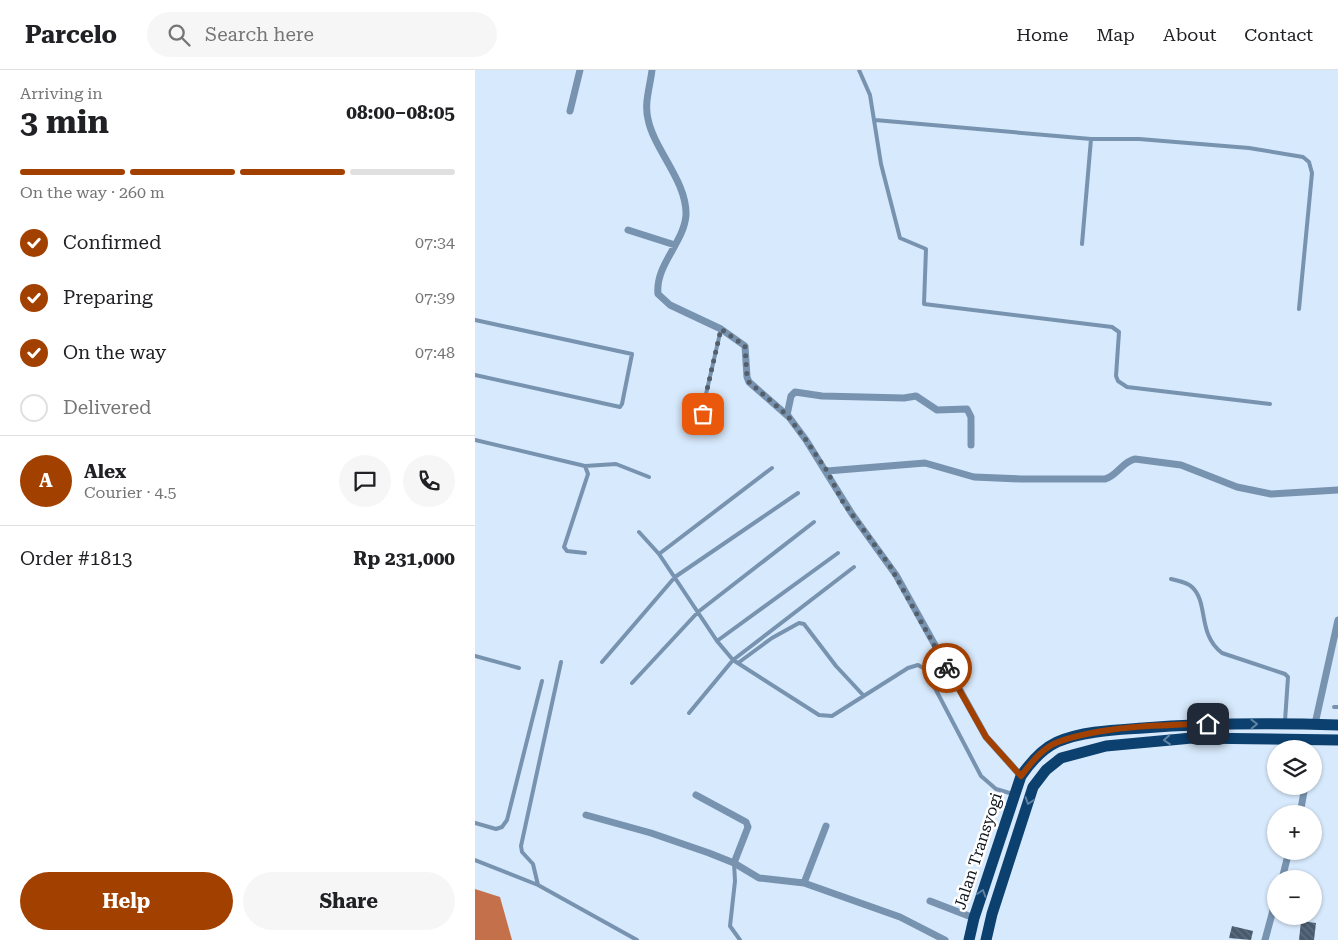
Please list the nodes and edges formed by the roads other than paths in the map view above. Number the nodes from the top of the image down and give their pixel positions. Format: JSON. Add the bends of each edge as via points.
{"nodes":[{"id":1,"x":580,"y":70,"type":"edge"},
{"id":2,"x":652,"y":70,"type":"edge"},
{"id":3,"x":859,"y":70,"type":"edge"},
{"id":4,"x":570,"y":111,"type":"dead end"},
{"id":5,"x":875,"y":120,"type":"junction"},
{"id":6,"x":1091,"y":139,"type":"junction"},
{"id":7,"x":628,"y":230,"type":"dead end"},
{"id":8,"x":1082,"y":244,"type":"dead end"},
{"id":9,"x":675,"y":245,"type":"junction"},
{"id":10,"x":1299,"y":309,"type":"dead end"},
{"id":11,"x":475,"y":320,"type":"edge"},
{"id":12,"x":721,"y":329,"type":"junction"},
{"id":13,"x":475,"y":375,"type":"edge"},
{"id":14,"x":1270,"y":404,"type":"dead end"},
{"id":15,"x":703,"y":414,"type":"dead end"},
{"id":16,"x":787,"y":415,"type":"junction"},
{"id":17,"x":475,"y":440,"type":"edge"},
{"id":18,"x":971,"y":445,"type":"dead end"},
{"id":19,"x":585,"y":466,"type":"junction"},
{"id":20,"x":772,"y":468,"type":"dead end"},
{"id":21,"x":827,"y":471,"type":"junction"},
{"id":22,"x":649,"y":477,"type":"dead end"},
{"id":23,"x":1338,"y":490,"type":"edge"},
{"id":24,"x":798,"y":493,"type":"dead end"},
{"id":25,"x":814,"y":522,"type":"dead end"},
{"id":26,"x":639,"y":532,"type":"dead end"},
{"id":27,"x":585,"y":553,"type":"dead end"},
{"id":28,"x":838,"y":553,"type":"dead end"},
{"id":29,"x":659,"y":554,"type":"junction"},
{"id":30,"x":854,"y":567,"type":"dead end"},
{"id":31,"x":675,"y":577,"type":"junction"},
{"id":32,"x":1171,"y":579,"type":"dead end"},
{"id":33,"x":697,"y":612,"type":"junction"},
{"id":34,"x":1338,"y":620,"type":"edge"},
{"id":35,"x":717,"y":641,"type":"junction"},
{"id":36,"x":475,"y":656,"type":"edge"},
{"id":37,"x":733,"y":660,"type":"junction"},
{"id":38,"x":561,"y":662,"type":"dead end"},
{"id":39,"x":602,"y":662,"type":"dead end"},
{"id":40,"x":738,"y":663,"type":"junction"},
{"id":41,"x":519,"y":668,"type":"dead end"},
{"id":42,"x":542,"y":681,"type":"dead end"},
{"id":43,"x":632,"y":683,"type":"dead end"},
{"id":44,"x":863,"y":695,"type":"junction"},
{"id":45,"x":689,"y":713,"type":"dead end"},
{"id":46,"x":1285,"y":723,"type":"junction"},
{"id":47,"x":1315,"y":724,"type":"junction"},
{"id":48,"x":1338,"y":725,"type":"edge"},
{"id":49,"x":1338,"y":740,"type":"edge"},
{"id":50,"x":1267,"y":742,"type":"edge"},
{"id":51,"x":1322,"y":742,"type":"edge"},
{"id":52,"x":1021,"y":776,"type":"junction"},
{"id":53,"x":696,"y":794,"type":"dead end"},
{"id":54,"x":1013,"y":794,"type":"junction"},
{"id":55,"x":586,"y":815,"type":"dead end"},
{"id":56,"x":475,"y":823,"type":"edge"},
{"id":57,"x":826,"y":826,"type":"dead end"},
{"id":58,"x":475,"y":860,"type":"edge"},
{"id":59,"x":733,"y":863,"type":"junction"},
{"id":60,"x":804,"y":882,"type":"junction"},
{"id":61,"x":538,"y":885,"type":"junction"},
{"id":62,"x":930,"y":901,"type":"dead end"},
{"id":63,"x":974,"y":918,"type":"junction"},
{"id":64,"x":1269,"y":925,"type":"edge"},
{"id":65,"x":637,"y":940,"type":"edge"},
{"id":66,"x":741,"y":940,"type":"edge"},
{"id":67,"x":945,"y":940,"type":"edge"},
{"id":68,"x":969,"y":940,"type":"edge"},
{"id":69,"x":985,"y":940,"type":"edge"},
{"id":70,"x":1265,"y":940,"type":"edge"}],
"edges":[{"from":1,"to":4,"type":"street"},
{"from":2,"to":9,"type":"street","via":[[648,120],[685,203],[685,222]]},
{"from":3,"to":5,"type":"lane","via":[[871,95]]},
{"from":5,"to":6,"type":"lane"},
{"from":5,"to":14,"type":"lane","via":[[881,164],[900,238],[926,249],[924,304],[1112,326],[1119,332],[1116,376],[1127,387]]},
{"from":6,"to":8,"type":"lane"},
{"from":6,"to":10,"type":"lane","via":[[1139,138],[1249,148],[1303,157],[1309,162],[1312,173]]},
{"from":7,"to":9,"type":"street"},
{"from":9,"to":12,"type":"street","via":[[659,277],[658,294],[670,305]]},
{"from":11,"to":13,"type":"lane","via":[[632,354],[620,407]]},
{"from":12,"to":15,"type":"lane"},
{"from":12,"to":16,"type":"street","via":[[745,346],[747,377],[753,387]]},
{"from":16,"to":18,"type":"street","via":[[795,392],[823,396],[916,396],[937,410],[967,410],[971,416]]},
{"from":16,"to":21,"type":"street"},
{"from":17,"to":19,"type":"lane"},
{"from":19,"to":22,"type":"lane","via":[[616,464]]},
{"from":19,"to":27,"type":"lane","via":[[588,474],[564,547],[567,551]]},
{"from":20,"to":29,"type":"lane"},
{"from":21,"to":23,"type":"street","via":[[925,463],[974,477],[1021,480],[1110,478],[1128,461],[1135,459],[1181,465],[1237,487],[1271,494]]},
{"from":21,"to":52,"type":"street","via":[[847,508],[893,571],[986,737]]},
{"from":24,"to":31,"type":"lane"},
{"from":25,"to":33,"type":"lane"},
{"from":26,"to":29,"type":"lane"},
{"from":28,"to":35,"type":"lane"},
{"from":29,"to":31,"type":"lane"},
{"from":30,"to":37,"type":"lane"},
{"from":31,"to":33,"type":"lane"},
{"from":31,"to":39,"type":"lane"},
{"from":32,"to":46,"type":"lane","via":[[1185,582],[1196,592],[1208,639],[1213,646],[1222,653],[1288,677]]},
{"from":33,"to":35,"type":"lane"},
{"from":33,"to":43,"type":"lane"},
{"from":34,"to":47,"type":"street"},
{"from":35,"to":37,"type":"lane"},
{"from":36,"to":41,"type":"lane"},
{"from":37,"to":40,"type":"lane"},
{"from":37,"to":45,"type":"lane"},
{"from":38,"to":61,"type":"lane","via":[[521,846],[521,852],[533,864]]},
{"from":40,"to":44,"type":"lane","via":[[822,717],[832,716]]},
{"from":40,"to":44,"type":"lane","via":[[772,638],[804,624]]},
{"from":42,"to":56,"type":"lane","via":[[507,820],[496,829]]},
{"from":44,"to":54,"type":"lane","via":[[908,668],[918,665],[925,669],[981,776],[996,789]]},
{"from":46,"to":47,"type":"highway","name":"Jalan Transyogi"},
{"from":52,"to":46,"type":"highway","name":"Jalan Transyogi","one_way":true,"via":[[1033,759],[1056,742],[1104,731]]},
{"from":47,"to":48,"type":"highway","name":"Jalan Transyogi"},
{"from":49,"to":51,"type":"highway","name":"Jalan Transyogi"},
{"from":50,"to":69,"type":"highway","name":"Jalan Transyogi","one_way":true,"via":[[1191,738],[1106,746],[1061,758],[1033,787]]},
{"from":52,"to":54,"type":"highway","name":"Jalan Transyogi"},
{"from":53,"to":59,"type":"street","via":[[748,825]]},
{"from":63,"to":54,"type":"highway","name":"Jalan Transyogi","one_way":true},
{"from":55,"to":59,"type":"street","via":[[651,833]]},
{"from":57,"to":60,"type":"street"},
{"from":58,"to":61,"type":"lane"},
{"from":59,"to":60,"type":"street","via":[[759,878]]},
{"from":59,"to":66,"type":"lane","via":[[735,881],[730,926]]},
{"from":60,"to":67,"type":"street","via":[[900,917]]},
{"from":61,"to":65,"type":"lane"},
{"from":62,"to":63,"type":"street"},
{"from":63,"to":68,"type":"highway","name":"Jalan Transyogi"},
{"from":64,"to":70,"type":"street"}]}
